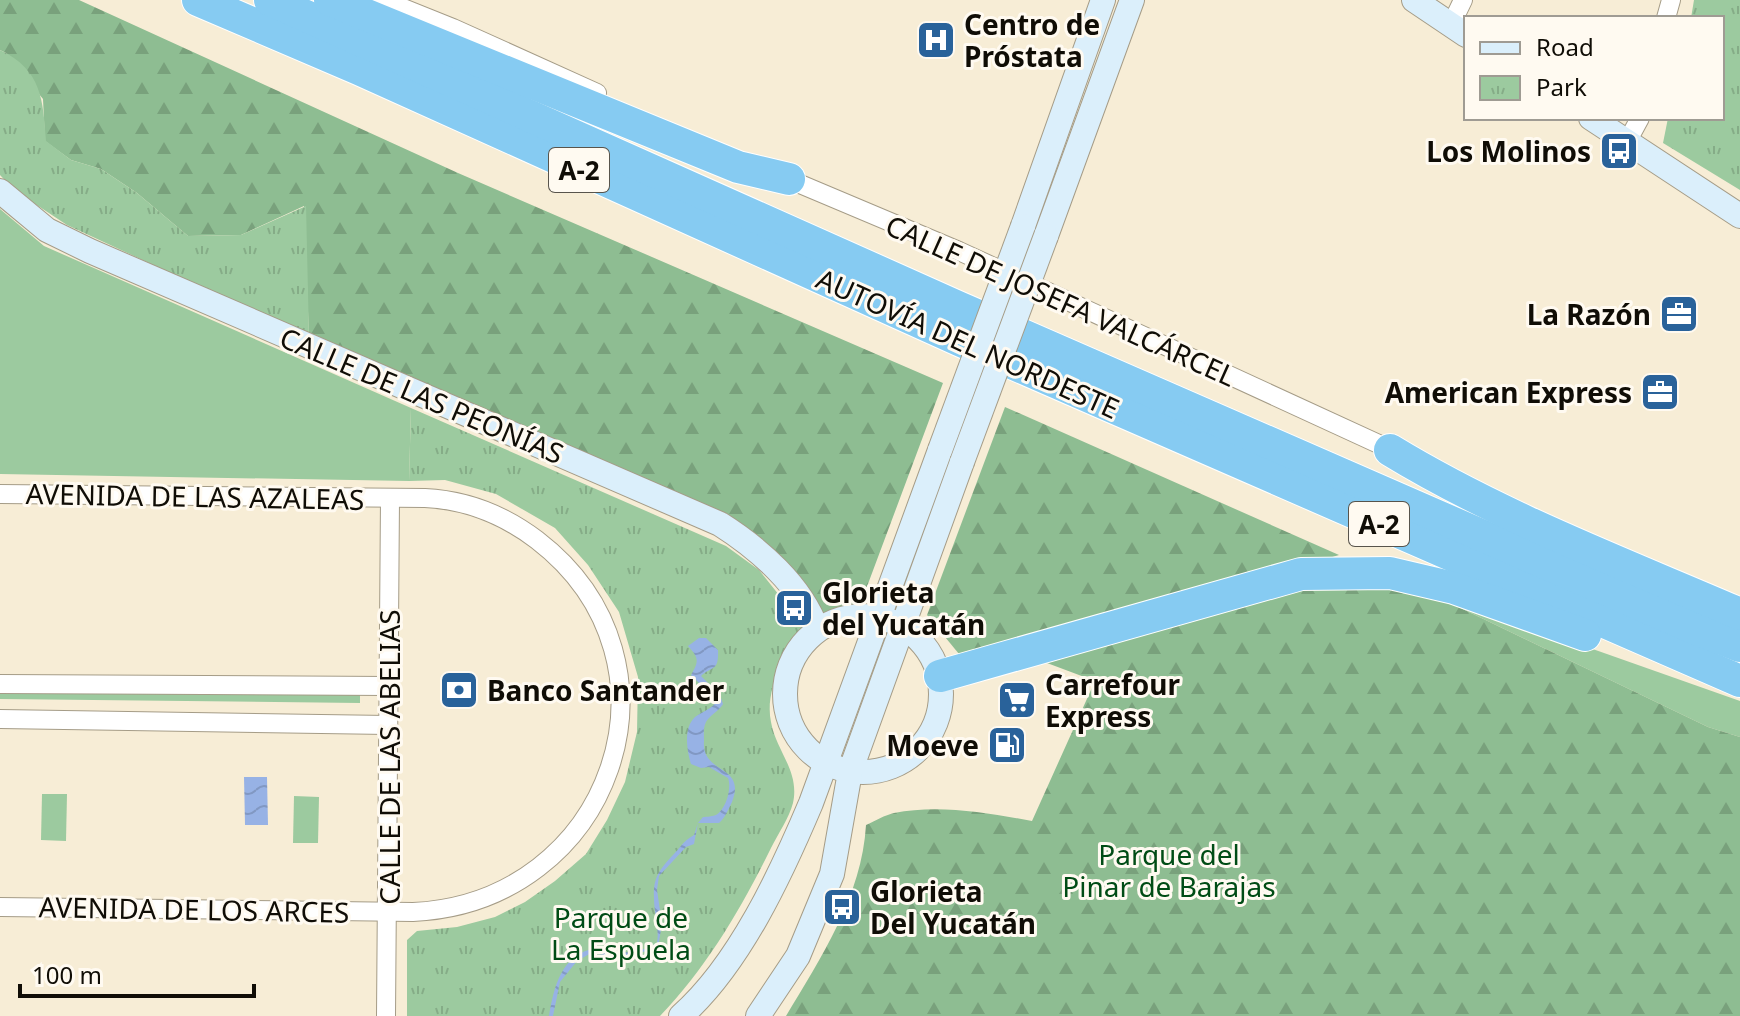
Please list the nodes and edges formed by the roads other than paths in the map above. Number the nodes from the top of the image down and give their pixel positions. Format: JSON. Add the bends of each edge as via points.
{"nodes":[{"id":1,"x":198,"y":0,"type":"edge"},
{"id":2,"x":270,"y":0,"type":"edge"},
{"id":3,"x":330,"y":0,"type":"edge"},
{"id":4,"x":383,"y":0,"type":"edge"},
{"id":5,"x":1103,"y":0,"type":"edge"},
{"id":6,"x":1132,"y":0,"type":"edge"},
{"id":7,"x":1414,"y":0,"type":"edge"},
{"id":8,"x":1463,"y":0,"type":"edge"},
{"id":9,"x":1458,"y":30,"type":"edge"},
{"id":10,"x":1594,"y":120,"type":"edge"},
{"id":11,"x":1639,"y":120,"type":"edge"},
{"id":12,"x":1627,"y":142,"type":"junction"},
{"id":13,"x":789,"y":179,"type":"junction"},
{"id":14,"x":0,"y":191,"type":"edge"},
{"id":15,"x":1740,"y":216,"type":"edge"},
{"id":16,"x":1035,"y":231,"type":"junction"},
{"id":17,"x":1390,"y":450,"type":"junction"},
{"id":18,"x":0,"y":494,"type":"edge"},
{"id":19,"x":390,"y":498,"type":"junction"},
{"id":20,"x":1740,"y":597,"type":"edge"},
{"id":21,"x":1740,"y":614,"type":"edge"},
{"id":22,"x":878,"y":617,"type":"junction"},
{"id":23,"x":903,"y":626,"type":"junction"},
{"id":24,"x":817,"y":630,"type":"junction"},
{"id":25,"x":1740,"y":646,"type":"edge"},
{"id":26,"x":940,"y":676,"type":"junction"},
{"id":27,"x":1732,"y":678,"type":"edge"},
{"id":28,"x":0,"y":684,"type":"edge"},
{"id":29,"x":389,"y":686,"type":"junction"},
{"id":30,"x":0,"y":719,"type":"edge"},
{"id":31,"x":388,"y":725,"type":"junction"},
{"id":32,"x":824,"y":763,"type":"junction"},
{"id":33,"x":850,"y":772,"type":"junction"},
{"id":34,"x":0,"y":907,"type":"edge"},
{"id":35,"x":387,"y":911,"type":"junction"},
{"id":36,"x":386,"y":1016,"type":"edge"},
{"id":37,"x":681,"y":1016,"type":"edge"},
{"id":38,"x":758,"y":1016,"type":"edge"}],
"edges":[{"from":1,"to":27,"type":"highway","name":"AUTOVÍA DEL NORDESTE","number":"A-2"},
{"from":2,"to":25,"type":"highway","name":"AUTOVÍA DEL NORDESTE","number":"A-2","via":[[958,307]]},
{"from":3,"to":13,"type":"highway","via":[[738,167]]},
{"from":4,"to":13,"type":"street","name":"CALLE DE JOSEFA VALCÁRCEL"},
{"from":5,"to":16,"type":"main road"},
{"from":6,"to":16,"type":"main road"},
{"from":7,"to":9,"type":"main road"},
{"from":8,"to":9,"type":"street"},
{"from":10,"to":12,"type":"main road"},
{"from":11,"to":12,"type":"street"},
{"from":12,"to":15,"type":"main road"},
{"from":13,"to":17,"type":"street","name":"CALLE DE JOSEFA VALCÁRCEL","via":[[959,251]]},
{"from":14,"to":24,"type":"main road","name":"CALLE DE LAS PEONÍAS","via":[[47,230],[90,251],[720,524],[784,579]]},
{"from":16,"to":22,"type":"main road","bridge":true,"via":[[940,450]]},
{"from":16,"to":23,"type":"main road","bridge":true},
{"from":17,"to":20,"type":"street","name":"CALLE DE JOSEFA VALCÁRCEL"},
{"from":17,"to":21,"type":"highway","via":[[1442,481]]},
{"from":18,"to":19,"type":"street","name":"AVENIDA DE LAS AZALEAS"},
{"from":19,"to":29,"type":"street","name":"CALLE DE LAS ABELIAS"},
{"from":19,"to":35,"type":"street","name":"AVENIDA DE LAS AZALEAS","via":[[464,503],[508,521],[552,551],[581,584],[604,627],[621,705],[617,743],[602,788],[582,825],[548,862],[508,888],[473,902],[439,911]]},
{"from":22,"to":23,"type":"main road"},
{"from":22,"to":24,"type":"main road","via":[[836,620]]},
{"from":22,"to":32,"type":"main road"},
{"from":23,"to":26,"type":"main road","via":[[926,648]]},
{"from":23,"to":33,"type":"main road"},
{"from":24,"to":32,"type":"main road","via":[[799,648],[788,672],[785,698],[797,735]]},
{"from":26,"to":27,"type":"highway","via":[[1301,574],[1390,573],[1454,588],[1669,665]]},
{"from":26,"to":33,"type":"main road","via":[[940,713],[921,748],[886,770]]},
{"from":28,"to":29,"type":"street"},
{"from":29,"to":31,"type":"street","name":"CALLE DE LAS ABELIAS"},
{"from":30,"to":31,"type":"street"},
{"from":31,"to":35,"type":"street","name":"CALLE DE LAS ABELIAS"},
{"from":32,"to":33,"type":"main road"},
{"from":32,"to":37,"type":"main road","via":[[786,861],[761,907],[734,953]]},
{"from":33,"to":38,"type":"main road","via":[[832,874],[817,915],[798,956]]},
{"from":34,"to":35,"type":"street","name":"AVENIDA DE LOS ARCES"},
{"from":35,"to":36,"type":"street","name":"CALLE DE LAS ABELIAS"}]}
